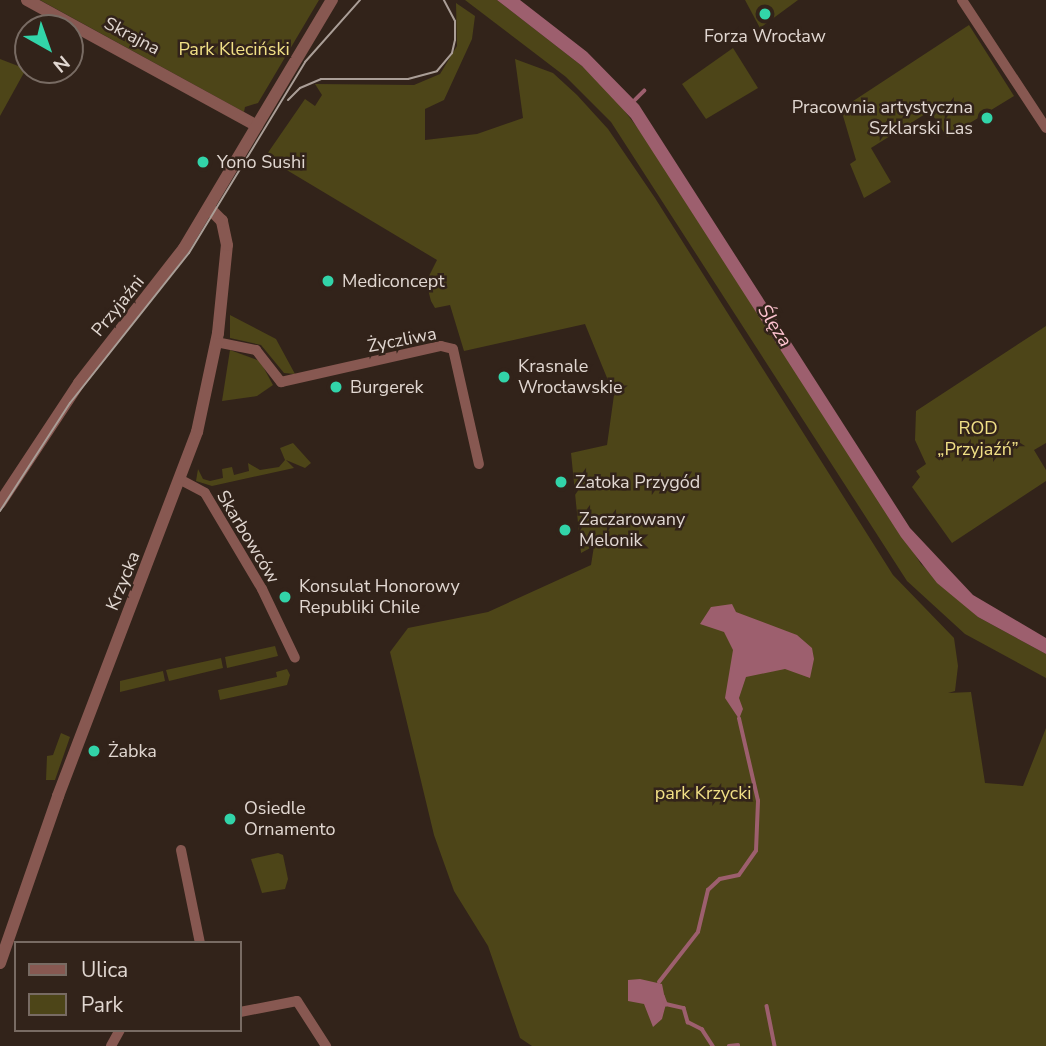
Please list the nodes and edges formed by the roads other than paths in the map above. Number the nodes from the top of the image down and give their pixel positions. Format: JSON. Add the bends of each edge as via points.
{"nodes":[{"id":1,"x":27,"y":0,"type":"edge"},
{"id":2,"x":332,"y":0,"type":"edge"},
{"id":3,"x":962,"y":0,"type":"edge"},
{"id":4,"x":257,"y":126,"type":"junction"},
{"id":5,"x":1046,"y":128,"type":"edge"},
{"id":6,"x":209,"y":208,"type":"junction"},
{"id":7,"x":216,"y":342,"type":"junction"},
{"id":8,"x":479,"y":464,"type":"dead end"},
{"id":9,"x":181,"y":480,"type":"junction"},
{"id":10,"x":0,"y":503,"type":"edge"},
{"id":11,"x":295,"y":658,"type":"dead end"},
{"id":12,"x":181,"y":850,"type":"dead end"},
{"id":13,"x":200,"y":941,"type":"edge"},
{"id":14,"x":12,"y":943,"type":"edge"},
{"id":15,"x":0,"y":963,"type":"edge"},
{"id":16,"x":242,"y":1012,"type":"edge"},
{"id":17,"x":326,"y":1046,"type":"edge"}],
"edges":[{"from":1,"to":4,"type":"street","name":"Skrajna"},
{"from":2,"to":4,"type":"street","name":"Przyjaźni"},
{"from":3,"to":5,"type":"street"},
{"from":4,"to":6,"type":"street","name":"Przyjaźni"},
{"from":6,"to":7,"type":"street","name":"Krzycka","via":[[222,221],[227,243]]},
{"from":6,"to":10,"type":"street","name":"Przyjaźni","via":[[161,281],[79,383]]},
{"from":7,"to":8,"type":"street","name":"Życzliwa","via":[[256,350],[281,382],[450,347],[459,360]]},
{"from":7,"to":9,"type":"street","name":"Krzycka","via":[[197,432]]},
{"from":9,"to":11,"type":"street","name":"Skarbowców","via":[[205,493],[262,589]]},
{"from":9,"to":14,"type":"street","name":"Krzycka","via":[[58,796]]},
{"from":12,"to":13,"type":"street"},
{"from":14,"to":15,"type":"street","name":"Krzycka"},
{"from":16,"to":17,"type":"street","via":[[297,1001]]}]}
